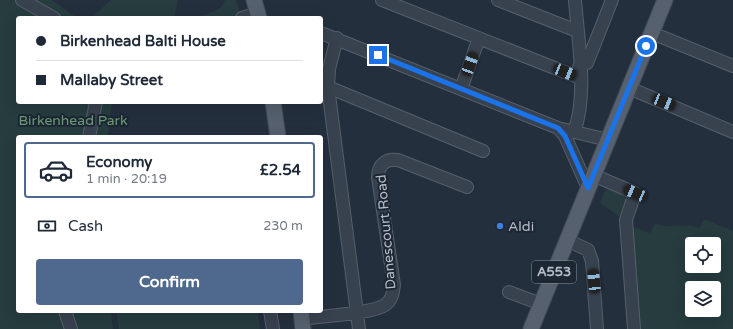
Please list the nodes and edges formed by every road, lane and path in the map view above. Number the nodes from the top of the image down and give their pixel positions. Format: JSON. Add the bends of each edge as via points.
{"nodes":[{"id":1,"x":22,"y":0,"type":"edge"},
{"id":2,"x":382,"y":0,"type":"edge"},
{"id":3,"x":498,"y":0,"type":"edge"},
{"id":4,"x":575,"y":0,"type":"edge"},
{"id":5,"x":612,"y":0,"type":"edge"},
{"id":6,"x":665,"y":0,"type":"edge"},
{"id":7,"x":257,"y":10,"type":"edge"},
{"id":8,"x":50,"y":16,"type":"edge"},
{"id":9,"x":246,"y":16,"type":"edge"},
{"id":10,"x":577,"y":30,"type":"junction"},
{"id":11,"x":652,"y":33,"type":"junction"},
{"id":12,"x":323,"y":34,"type":"edge"},
{"id":13,"x":337,"y":38,"type":"junction"},
{"id":14,"x":480,"y":38,"type":"junction"},
{"id":15,"x":733,"y":66,"type":"edge"},
{"id":16,"x":580,"y":72,"type":"junction"},
{"id":17,"x":328,"y":87,"type":"junction"},
{"id":18,"x":461,"y":88,"type":"junction"},
{"id":19,"x":629,"y":88,"type":"junction"},
{"id":20,"x":96,"y":104,"type":"edge"},
{"id":21,"x":273,"y":104,"type":"edge"},
{"id":22,"x":558,"y":128,"type":"junction"},
{"id":23,"x":574,"y":132,"type":"junction"},
{"id":24,"x":733,"y":132,"type":"edge"},
{"id":25,"x":89,"y":135,"type":"edge"},
{"id":26,"x":278,"y":135,"type":"edge"},
{"id":27,"x":608,"y":140,"type":"junction"},
{"id":28,"x":483,"y":151,"type":"dead end"},
{"id":29,"x":591,"y":181,"type":"junction"},
{"id":30,"x":467,"y":187,"type":"dead end"},
{"id":31,"x":567,"y":240,"type":"junction"},
{"id":32,"x":509,"y":292,"type":"dead end"},
{"id":33,"x":541,"y":304,"type":"junction"},
{"id":34,"x":357,"y":312,"type":"junction"},
{"id":35,"x":66,"y":313,"type":"edge"},
{"id":36,"x":270,"y":313,"type":"edge"},
{"id":37,"x":302,"y":320,"type":"edge"},
{"id":38,"x":71,"y":329,"type":"edge"},
{"id":39,"x":273,"y":329,"type":"edge"},
{"id":40,"x":359,"y":329,"type":"edge"},
{"id":41,"x":531,"y":329,"type":"edge"},
{"id":42,"x":597,"y":329,"type":"edge"},
{"id":43,"x":634,"y":329,"type":"edge"}],
"edges":[{"from":1,"to":8,"type":"street"},
{"from":2,"to":14,"type":"street"},
{"from":3,"to":10,"type":"street"},
{"from":4,"to":10,"type":"street"},
{"from":5,"to":16,"type":"street","via":[[587,63]]},
{"from":6,"to":11,"type":"main road","number":"A553"},
{"from":7,"to":9,"type":"street"},
{"from":10,"to":16,"type":"street"},
{"from":11,"to":15,"type":"street"},
{"from":11,"to":19,"type":"main road","number":"A553"},
{"from":12,"to":13,"type":"street"},
{"from":13,"to":17,"type":"street","via":[[329,69]]},
{"from":13,"to":18,"type":"street"},
{"from":14,"to":16,"type":"street"},
{"from":14,"to":18,"type":"street"},
{"from":16,"to":23,"type":"street","via":[[579,117]]},
{"from":17,"to":28,"type":"street"},
{"from":17,"to":34,"type":"street"},
{"from":18,"to":22,"type":"street"},
{"from":19,"to":24,"type":"street"},
{"from":19,"to":27,"type":"main road","number":"A553"},
{"from":20,"to":25,"type":"street"},
{"from":21,"to":26,"type":"main road"},
{"from":22,"to":23,"type":"street"},
{"from":22,"to":29,"type":"street"},
{"from":23,"to":27,"type":"street"},
{"from":27,"to":29,"type":"main road","number":"A553"},
{"from":29,"to":31,"type":"main road","number":"A553"},
{"from":29,"to":43,"type":"street","via":[[635,193],[626,220]]},
{"from":30,"to":34,"type":"street","name":"Danescourt Road","via":[[398,160],[383,163],[378,171],[378,177],[393,292],[391,299],[379,308]]},
{"from":31,"to":33,"type":"main road","number":"A553"},
{"from":31,"to":42,"type":"street","via":[[588,250],[592,261]]},
{"from":32,"to":33,"type":"street"},
{"from":33,"to":41,"type":"main road","number":"A553"},
{"from":34,"to":37,"type":"street","name":"Danescourt Road"},
{"from":34,"to":40,"type":"street"},
{"from":35,"to":38,"type":"street"},
{"from":36,"to":39,"type":"street"}]}
